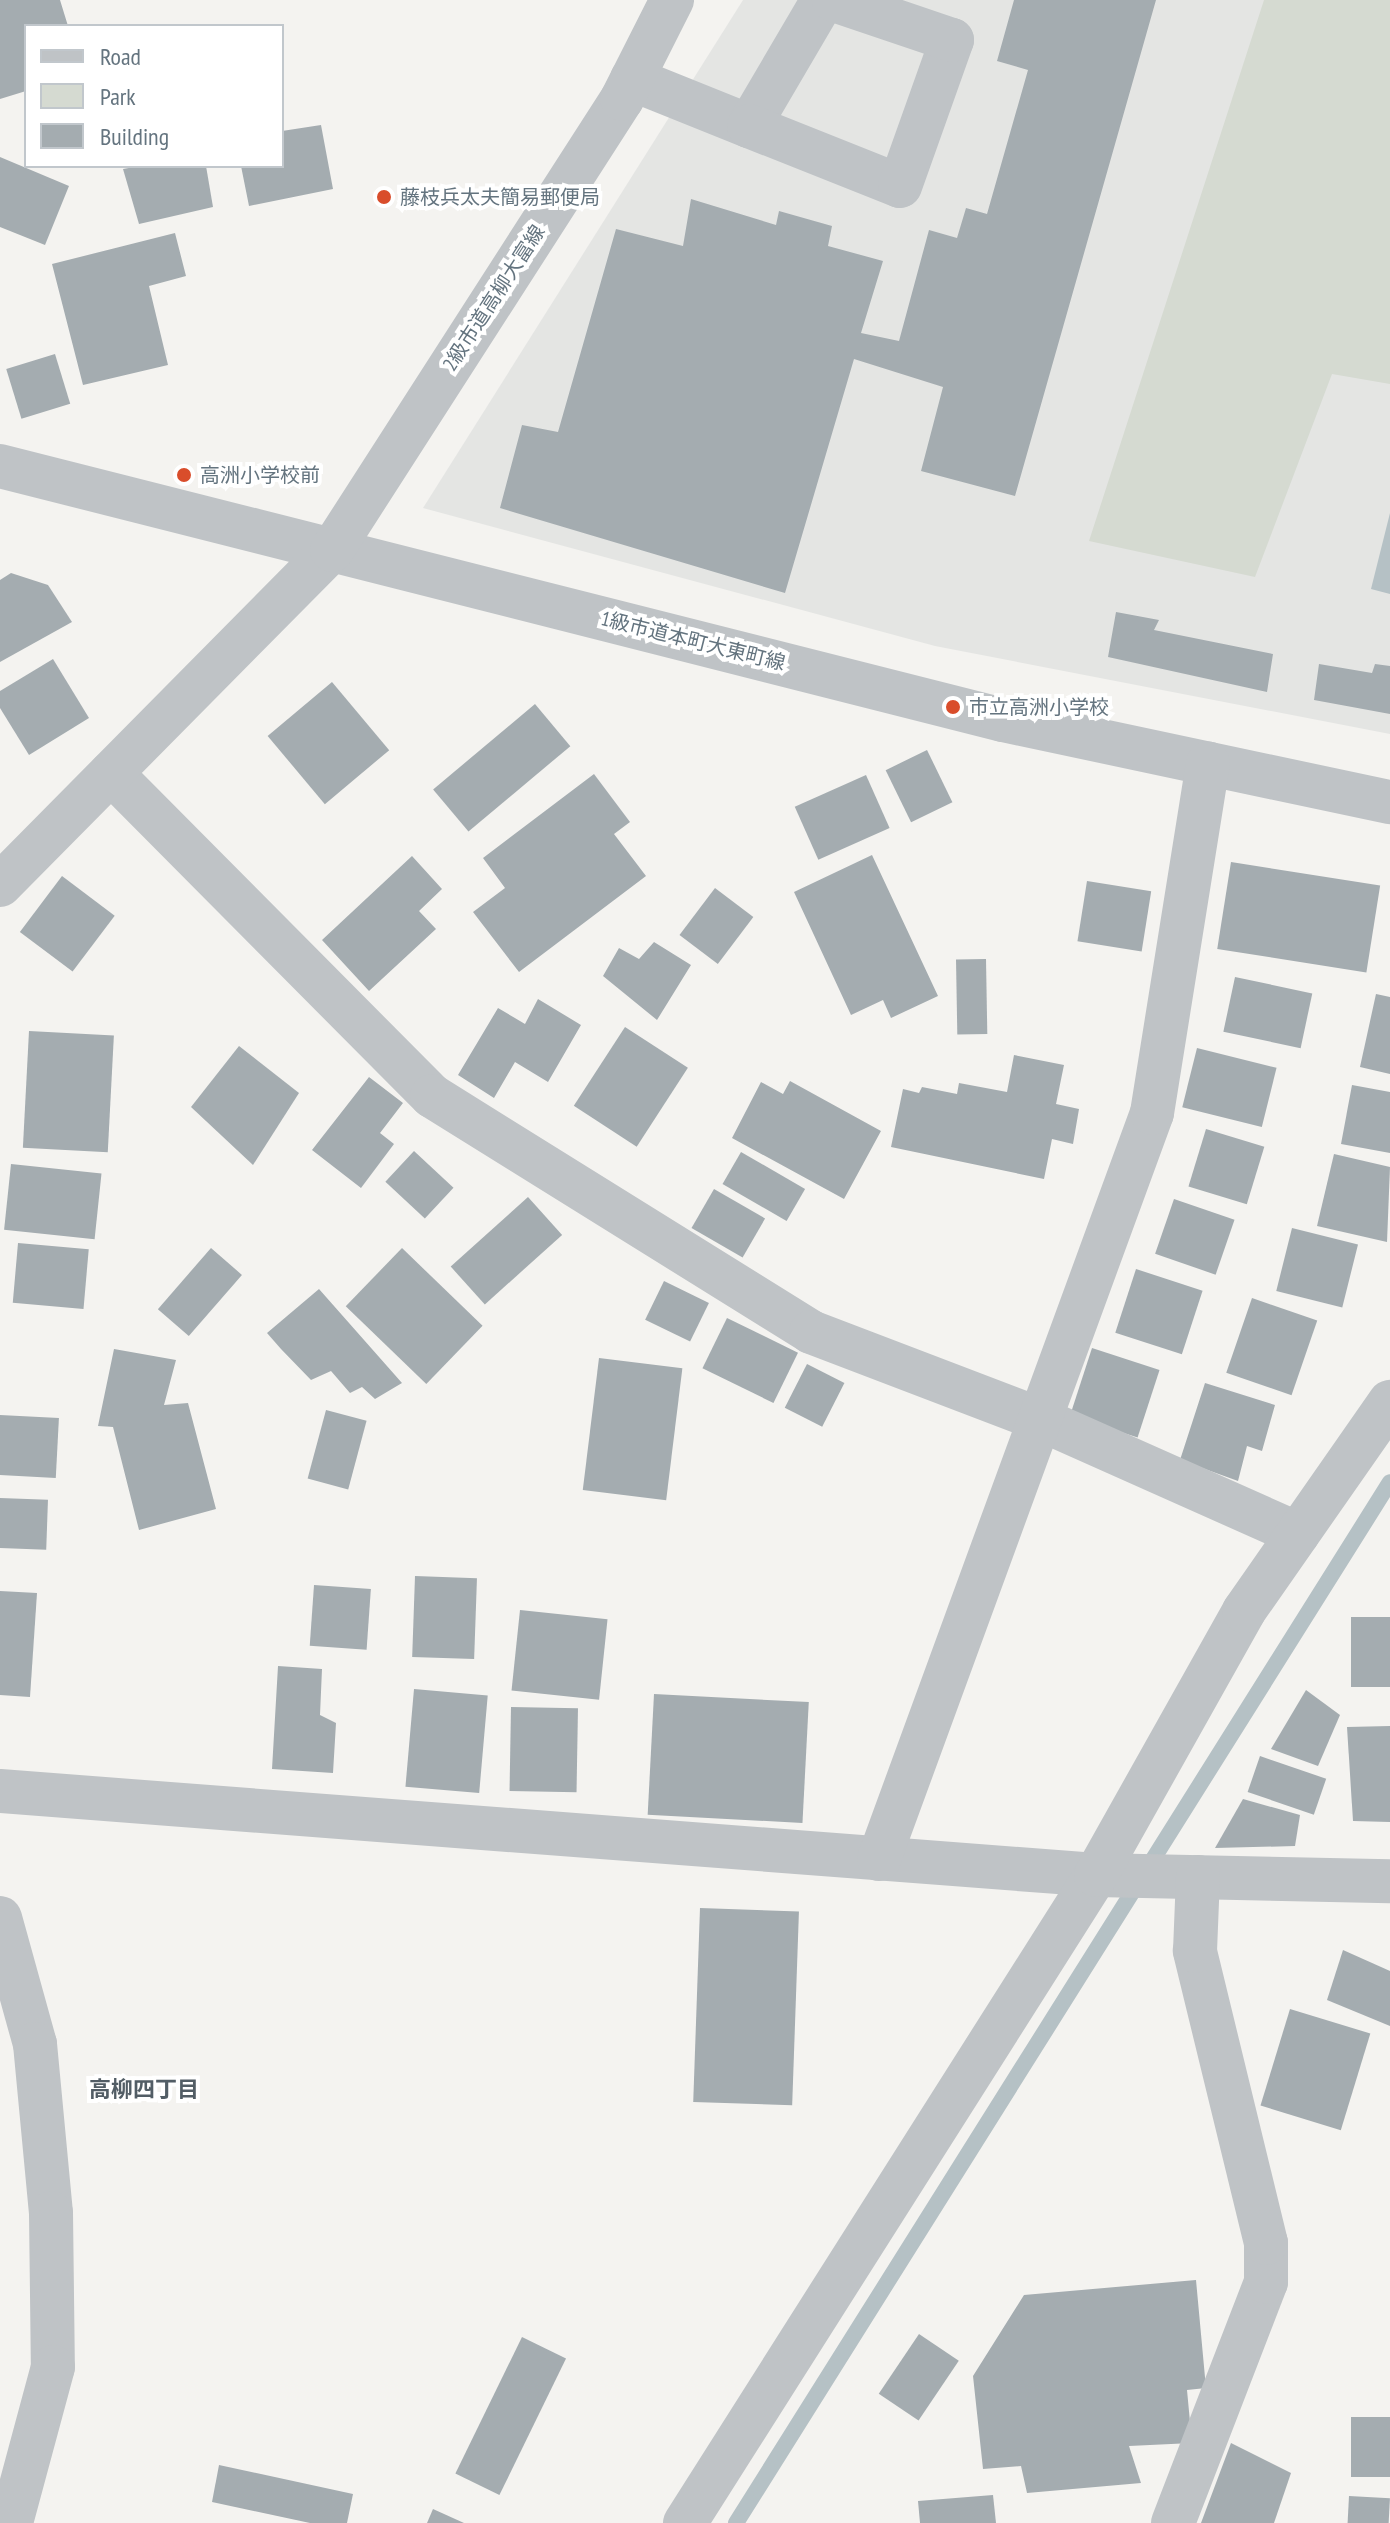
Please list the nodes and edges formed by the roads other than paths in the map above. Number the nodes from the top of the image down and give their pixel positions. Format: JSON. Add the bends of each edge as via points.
{"nodes":[{"id":1,"x":672,"y":0,"type":"edge"},
{"id":2,"x":823,"y":0,"type":"edge"},
{"id":3,"x":834,"y":0,"type":"edge"},
{"id":4,"x":632,"y":79,"type":"junction"},
{"id":5,"x":749,"y":126,"type":"junction"},
{"id":6,"x":0,"y":466,"type":"edge"},
{"id":7,"x":332,"y":550,"type":"junction"},
{"id":8,"x":1208,"y":763,"type":"junction"},
{"id":9,"x":111,"y":773,"type":"junction"},
{"id":10,"x":1390,"y":802,"type":"edge"},
{"id":11,"x":0,"y":885,"type":"edge"},
{"id":12,"x":1390,"y":1402,"type":"edge"},
{"id":13,"x":1042,"y":1420,"type":"junction"},
{"id":14,"x":1298,"y":1534,"type":"junction"},
{"id":15,"x":0,"y":1791,"type":"edge"},
{"id":16,"x":879,"y":1859,"type":"junction"},
{"id":17,"x":1096,"y":1875,"type":"junction"},
{"id":18,"x":1198,"y":1877,"type":"junction"},
{"id":19,"x":1390,"y":1881,"type":"edge"},
{"id":20,"x":0,"y":1918,"type":"edge"},
{"id":21,"x":11,"y":2523,"type":"edge"},
{"id":22,"x":685,"y":2523,"type":"edge"},
{"id":23,"x":1173,"y":2523,"type":"edge"}],
"edges":[{"from":1,"to":4,"type":"street","name":"2級市道高柳大富線"},
{"from":2,"to":5,"type":"street"},
{"from":3,"to":5,"type":"street","via":[[952,40],[900,186]]},
{"from":4,"to":5,"type":"street"},
{"from":4,"to":7,"type":"street","name":"2級市道高柳大富線"},
{"from":6,"to":7,"type":"street","name":"1級市道本町大東町線"},
{"from":7,"to":8,"type":"street","name":"1級市道本町大東町線","via":[[1003,720]]},
{"from":7,"to":9,"type":"street","name":"2級市道高柳大富線"},
{"from":8,"to":10,"type":"street","name":"1級市道本町大東町線"},
{"from":8,"to":13,"type":"street","via":[[1152,1113]]},
{"from":9,"to":11,"type":"street","name":"2級市道高柳大富線"},
{"from":9,"to":13,"type":"street","via":[[432,1096],[811,1332]]},
{"from":12,"to":14,"type":"street"},
{"from":13,"to":14,"type":"street"},
{"from":13,"to":16,"type":"street"},
{"from":14,"to":17,"type":"street","via":[[1244,1611]]},
{"from":15,"to":16,"type":"street"},
{"from":16,"to":17,"type":"street"},
{"from":17,"to":18,"type":"street"},
{"from":17,"to":22,"type":"street"},
{"from":18,"to":19,"type":"street"},
{"from":18,"to":23,"type":"street","via":[[1195,1951],[1266,2243],[1266,2282]]},
{"from":20,"to":21,"type":"street","via":[[35,2044],[51,2213],[53,2367]]}]}
